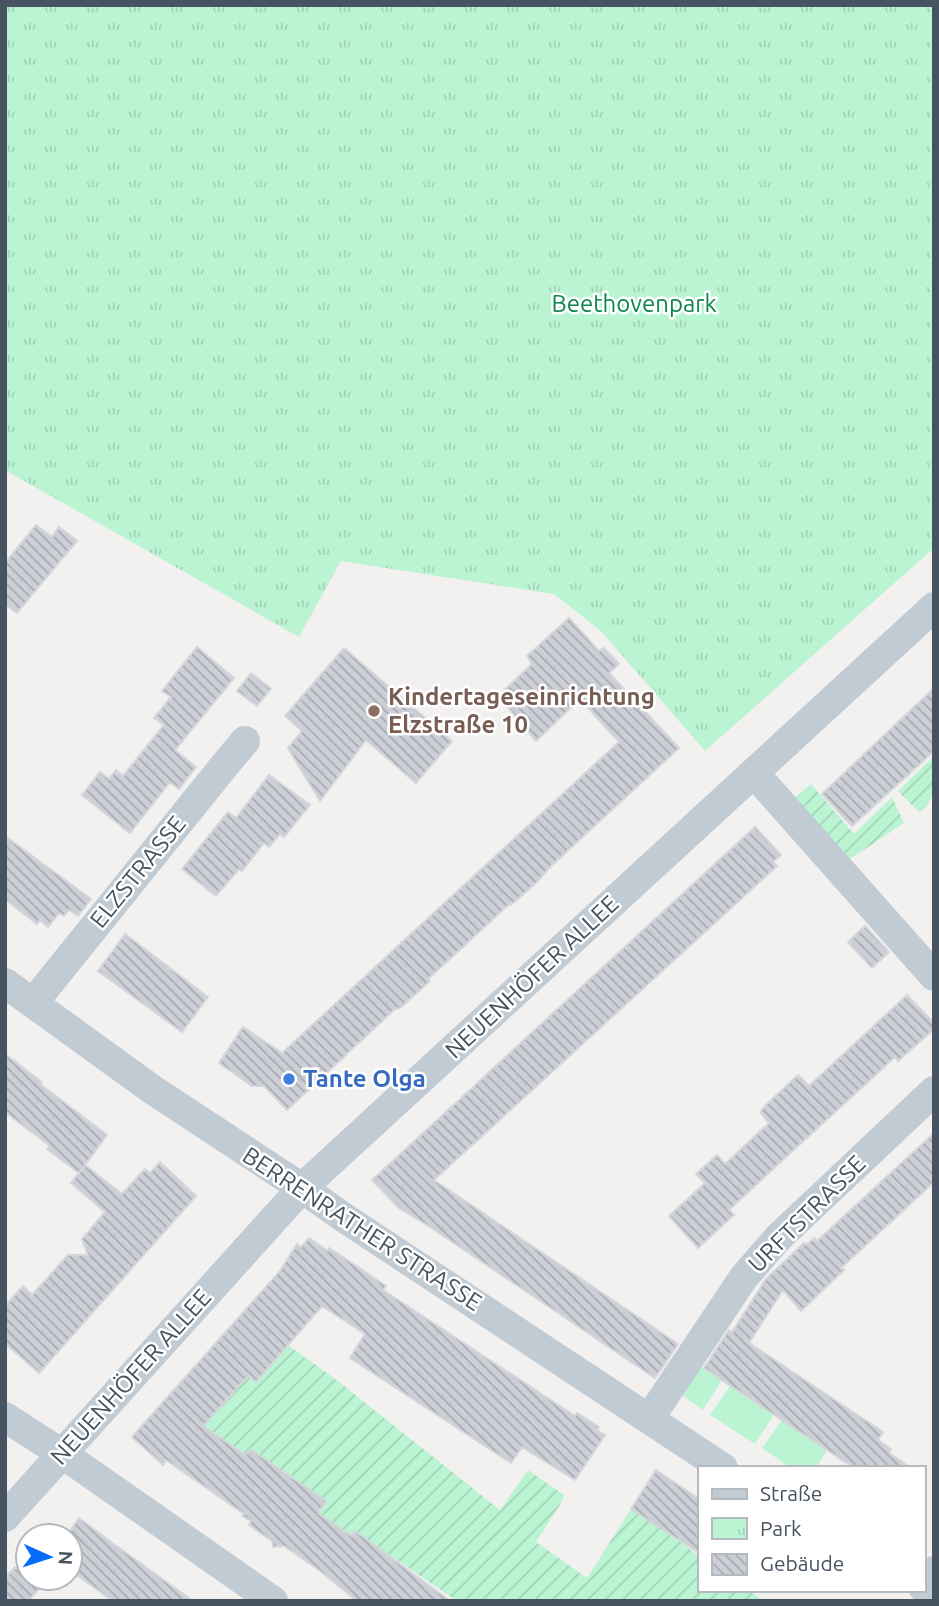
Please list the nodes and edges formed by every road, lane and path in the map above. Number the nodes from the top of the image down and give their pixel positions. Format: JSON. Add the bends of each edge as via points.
{"nodes":[{"id":1,"x":934,"y":607,"type":"edge"},
{"id":2,"x":245,"y":741,"type":"dead end"},
{"id":3,"x":754,"y":773,"type":"junction"},
{"id":4,"x":934,"y":976,"type":"edge"},
{"id":5,"x":5,"y":983,"type":"edge"},
{"id":6,"x":33,"y":1003,"type":"junction"},
{"id":7,"x":934,"y":1091,"type":"edge"},
{"id":8,"x":302,"y":1188,"type":"junction"},
{"id":9,"x":5,"y":1417,"type":"edge"},
{"id":10,"x":649,"y":1419,"type":"junction"},
{"id":11,"x":61,"y":1454,"type":"junction"},
{"id":12,"x":720,"y":1466,"type":"edge"},
{"id":13,"x":5,"y":1517,"type":"edge"},
{"id":14,"x":273,"y":1601,"type":"edge"}],
"edges":[{"from":1,"to":3,"type":"street","name":"NEUENHÖFER ALLEE"},
{"from":2,"to":6,"type":"street","name":"ELZSTRASSE"},
{"from":3,"to":4,"type":"street"},
{"from":3,"to":8,"type":"street","name":"NEUENHÖFER ALLEE"},
{"from":5,"to":6,"type":"street","name":"BERRENRATHER STRASSE"},
{"from":6,"to":8,"type":"street","name":"BERRENRATHER STRASSE","via":[[153,1090]]},
{"from":7,"to":10,"type":"street","name":"URFTSTRASSE","via":[[778,1238],[744,1278]]},
{"from":8,"to":10,"type":"street","name":"BERRENRATHER STRASSE"},
{"from":8,"to":11,"type":"street","name":"NEUENHÖFER ALLEE"},
{"from":9,"to":11,"type":"street"},
{"from":10,"to":12,"type":"street","name":"BERRENRATHER STRASSE"},
{"from":11,"to":13,"type":"street","name":"NEUENHÖFER ALLEE"},
{"from":11,"to":14,"type":"street"}]}
